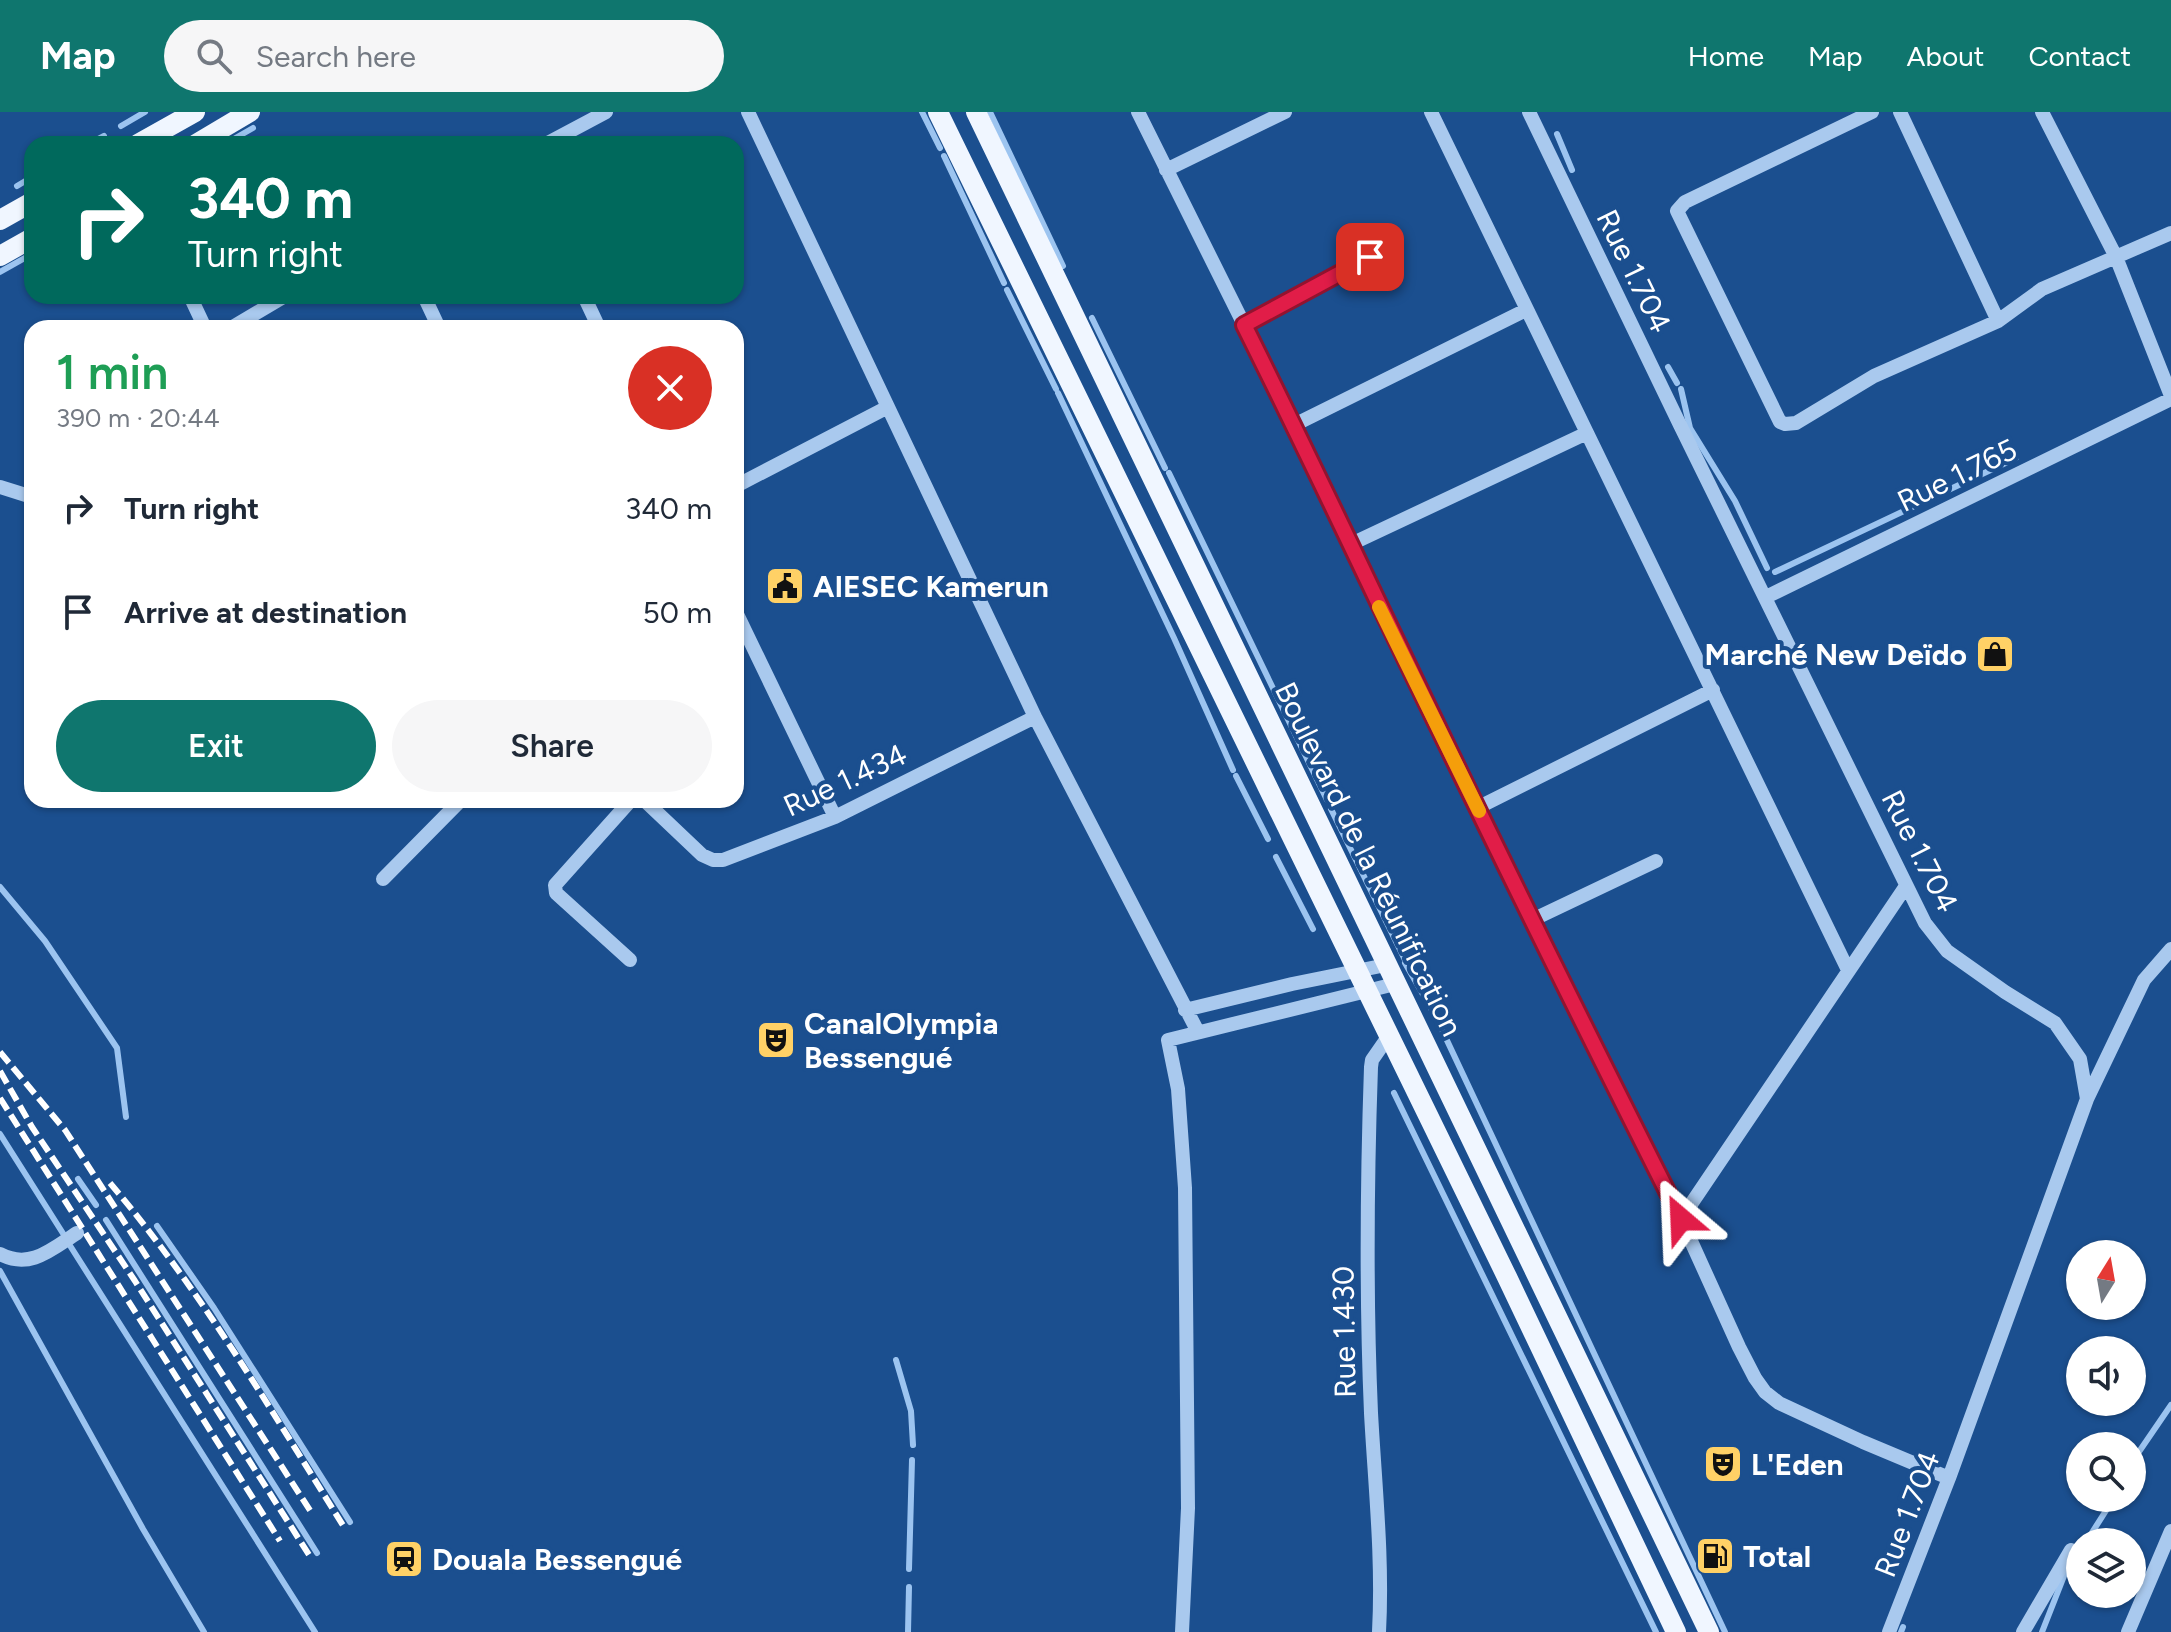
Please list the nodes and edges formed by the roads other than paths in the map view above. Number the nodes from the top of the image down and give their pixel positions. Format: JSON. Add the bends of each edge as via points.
{"nodes":[{"id":1,"x":195,"y":112,"type":"edge"},
{"id":2,"x":250,"y":112,"type":"edge"},
{"id":3,"x":606,"y":112,"type":"edge"},
{"id":4,"x":748,"y":112,"type":"edge"},
{"id":5,"x":938,"y":112,"type":"edge"},
{"id":6,"x":976,"y":112,"type":"edge"},
{"id":7,"x":1138,"y":112,"type":"edge"},
{"id":8,"x":1285,"y":112,"type":"edge"},
{"id":9,"x":1431,"y":112,"type":"edge"},
{"id":10,"x":1529,"y":112,"type":"edge"},
{"id":11,"x":1872,"y":112,"type":"edge"},
{"id":12,"x":1900,"y":112,"type":"edge"},
{"id":13,"x":2042,"y":112,"type":"edge"},
{"id":14,"x":152,"y":136,"type":"edge"},
{"id":15,"x":210,"y":136,"type":"edge"},
{"id":16,"x":561,"y":136,"type":"edge"},
{"id":17,"x":1166,"y":170,"type":"junction"},
{"id":18,"x":24,"y":206,"type":"edge"},
{"id":19,"x":0,"y":220,"type":"edge"},
{"id":20,"x":2171,"y":233,"type":"edge"},
{"id":21,"x":24,"y":242,"type":"edge"},
{"id":22,"x":0,"y":256,"type":"edge"},
{"id":23,"x":1370,"y":257,"type":"dead end"},
{"id":24,"x":2116,"y":257,"type":"junction"},
{"id":25,"x":272,"y":304,"type":"edge"},
{"id":26,"x":1526,"y":310,"type":"junction"},
{"id":27,"x":244,"y":320,"type":"edge"},
{"id":28,"x":1998,"y":321,"type":"junction"},
{"id":29,"x":1244,"y":325,"type":"junction"},
{"id":30,"x":2171,"y":397,"type":"edge"},
{"id":31,"x":888,"y":407,"type":"junction"},
{"id":32,"x":1294,"y":425,"type":"junction"},
{"id":33,"x":1587,"y":433,"type":"junction"},
{"id":34,"x":744,"y":482,"type":"edge"},
{"id":35,"x":0,"y":487,"type":"edge"},
{"id":36,"x":24,"y":494,"type":"edge"},
{"id":37,"x":1349,"y":545,"type":"junction"},
{"id":38,"x":1766,"y":597,"type":"junction"},
{"id":39,"x":744,"y":628,"type":"edge"},
{"id":40,"x":1713,"y":690,"type":"junction"},
{"id":41,"x":1035,"y":717,"type":"junction"},
{"id":42,"x":453,"y":808,"type":"edge"},
{"id":43,"x":624,"y":808,"type":"edge"},
{"id":44,"x":652,"y":808,"type":"edge"},
{"id":45,"x":1477,"y":808,"type":"junction"},
{"id":46,"x":835,"y":817,"type":"junction"},
{"id":47,"x":1656,"y":861,"type":"dead end"},
{"id":48,"x":383,"y":879,"type":"dead end"},
{"id":49,"x":1906,"y":886,"type":"junction"},
{"id":50,"x":1532,"y":920,"type":"junction"},
{"id":51,"x":2171,"y":949,"type":"edge"},
{"id":52,"x":630,"y":960,"type":"dead end"},
{"id":53,"x":1386,"y":965,"type":"junction"},
{"id":54,"x":1848,"y":970,"type":"junction"},
{"id":55,"x":1356,"y":971,"type":"junction"},
{"id":56,"x":1395,"y":984,"type":"junction"},
{"id":57,"x":1366,"y":990,"type":"junction"},
{"id":58,"x":1185,"y":1010,"type":"junction"},
{"id":59,"x":1198,"y":1032,"type":"junction"},
{"id":60,"x":1388,"y":1037,"type":"junction"},
{"id":61,"x":2087,"y":1099,"type":"junction"},
{"id":62,"x":1681,"y":1219,"type":"junction"},
{"id":63,"x":77,"y":1233,"type":"dead end"},
{"id":64,"x":0,"y":1254,"type":"edge"},
{"id":65,"x":1949,"y":1478,"type":"junction"},
{"id":66,"x":2171,"y":1531,"type":"edge"},
{"id":67,"x":2066,"y":1559,"type":"edge"},
{"id":68,"x":1182,"y":1632,"type":"edge"},
{"id":69,"x":1379,"y":1632,"type":"edge"},
{"id":70,"x":1676,"y":1632,"type":"edge"},
{"id":71,"x":1709,"y":1632,"type":"edge"},
{"id":72,"x":1889,"y":1632,"type":"edge"},
{"id":73,"x":2023,"y":1632,"type":"edge"},
{"id":74,"x":2128,"y":1632,"type":"edge"}],
"edges":[{"from":1,"to":14,"type":"main road"},
{"from":2,"to":15,"type":"main road"},
{"from":3,"to":16,"type":"street"},
{"from":4,"to":31,"type":"street"},
{"from":5,"to":55,"type":"main road"},
{"from":6,"to":53,"type":"main road","name":"Boulevard de la Réunification"},
{"from":7,"to":17,"type":"street"},
{"from":8,"to":17,"type":"street"},
{"from":9,"to":26,"type":"street"},
{"from":10,"to":38,"type":"street","name":"Rue 1.704"},
{"from":11,"to":28,"type":"street","via":[[1685,202],[1677,211],[1780,422],[1796,423],[1874,376]]},
{"from":12,"to":28,"type":"street"},
{"from":13,"to":24,"type":"street"},
{"from":17,"to":29,"type":"street"},
{"from":18,"to":19,"type":"main road"},
{"from":20,"to":24,"type":"street"},
{"from":21,"to":22,"type":"main road"},
{"from":23,"to":29,"type":"street"},
{"from":24,"to":28,"type":"street","via":[[2042,289]]},
{"from":24,"to":30,"type":"street"},
{"from":25,"to":27,"type":"street"},
{"from":26,"to":32,"type":"street"},
{"from":26,"to":33,"type":"street"},
{"from":29,"to":32,"type":"street"},
{"from":30,"to":38,"type":"street","name":"Rue 1.765"},
{"from":31,"to":34,"type":"street"},
{"from":31,"to":41,"type":"street"},
{"from":32,"to":37,"type":"street"},
{"from":33,"to":37,"type":"street"},
{"from":33,"to":40,"type":"street"},
{"from":35,"to":36,"type":"street"},
{"from":37,"to":45,"type":"street"},
{"from":38,"to":49,"type":"street","name":"Rue 1.704"},
{"from":39,"to":46,"type":"street"},
{"from":40,"to":45,"type":"street"},
{"from":40,"to":54,"type":"street"},
{"from":41,"to":46,"type":"street","name":"Rue 1.434"},
{"from":41,"to":58,"type":"street"},
{"from":42,"to":48,"type":"street"},
{"from":43,"to":52,"type":"street","via":[[555,885],[556,893]]},
{"from":44,"to":46,"type":"street","name":"Rue 1.434","via":[[713,860]]},
{"from":45,"to":50,"type":"street"},
{"from":47,"to":50,"type":"street"},
{"from":49,"to":54,"type":"street"},
{"from":49,"to":61,"type":"street","name":"Rue 1.704","via":[[1947,951],[2055,1023],[2080,1059]]},
{"from":50,"to":62,"type":"street"},
{"from":51,"to":61,"type":"street","via":[[2144,980]]},
{"from":53,"to":55,"type":"street"},
{"from":53,"to":56,"type":"main road","name":"Boulevard de la Réunification"},
{"from":54,"to":62,"type":"street"},
{"from":55,"to":57,"type":"main road"},
{"from":55,"to":58,"type":"street"},
{"from":56,"to":57,"type":"street"},
{"from":56,"to":71,"type":"main road","name":"Boulevard de la Réunification"},
{"from":57,"to":59,"type":"street"},
{"from":57,"to":60,"type":"main road"},
{"from":58,"to":59,"type":"street"},
{"from":59,"to":68,"type":"street","via":[[1168,1040],[1178,1089],[1185,1188],[1188,1508]]},
{"from":60,"to":69,"type":"street","name":"Rue 1.430","via":[[1372,1060],[1368,1154]]},
{"from":60,"to":70,"type":"main road"},
{"from":61,"to":65,"type":"street","name":"Rue 1.704"},
{"from":62,"to":65,"type":"street","via":[[1765,1392],[1779,1403]]},
{"from":63,"to":64,"type":"street","via":[[36,1258],[20,1261]]},
{"from":65,"to":72,"type":"street","name":"Rue 1.704"},
{"from":66,"to":74,"type":"street"},
{"from":67,"to":73,"type":"street"}]}
